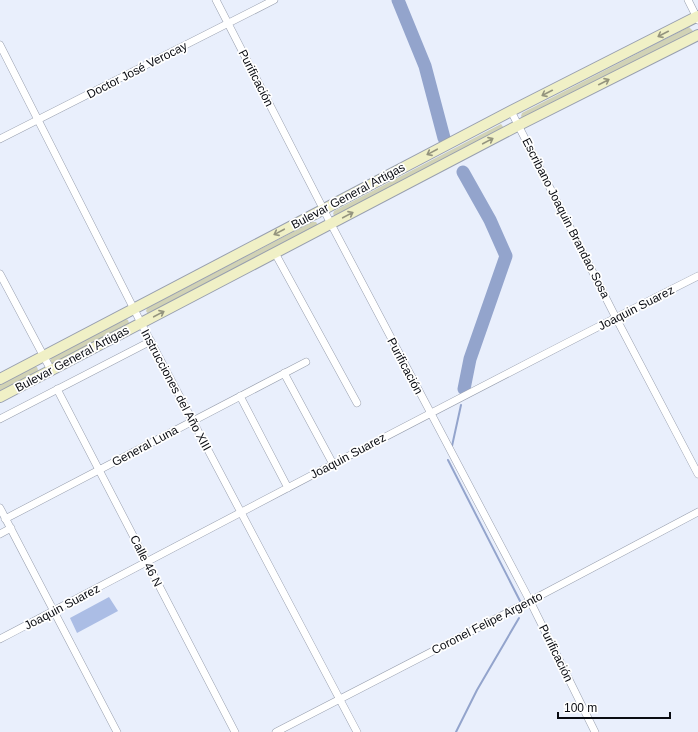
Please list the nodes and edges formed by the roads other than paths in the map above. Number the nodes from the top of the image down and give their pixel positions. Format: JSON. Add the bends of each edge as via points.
{"nodes":[{"id":1,"x":216,"y":0,"type":"edge"},
{"id":2,"x":274,"y":0,"type":"edge"},
{"id":3,"x":688,"y":0,"type":"edge"},
{"id":4,"x":698,"y":18,"type":"edge"},
{"id":5,"x":228,"y":24,"type":"junction"},
{"id":6,"x":698,"y":35,"type":"edge"},
{"id":7,"x":0,"y":45,"type":"edge"},
{"id":8,"x":512,"y":111,"type":"junction"},
{"id":9,"x":37,"y":120,"type":"junction"},
{"id":10,"x":519,"y":125,"type":"junction"},
{"id":11,"x":0,"y":139,"type":"edge"},
{"id":12,"x":324,"y":209,"type":"junction"},
{"id":13,"x":331,"y":224,"type":"junction"},
{"id":14,"x":275,"y":253,"type":"junction"},
{"id":15,"x":0,"y":274,"type":"edge"},
{"id":16,"x":698,"y":276,"type":"edge"},
{"id":17,"x":134,"y":308,"type":"junction"},
{"id":18,"x":616,"y":318,"type":"junction"},
{"id":19,"x":141,"y":323,"type":"junction"},
{"id":20,"x":151,"y":341,"type":"junction"},
{"id":21,"x":43,"y":356,"type":"junction"},
{"id":22,"x":306,"y":362,"type":"dead end"},
{"id":23,"x":51,"y":370,"type":"junction"},
{"id":24,"x":284,"y":373,"type":"junction"},
{"id":25,"x":0,"y":379,"type":"edge"},
{"id":26,"x":57,"y":389,"type":"junction"},
{"id":27,"x":240,"y":396,"type":"junction"},
{"id":28,"x":0,"y":397,"type":"edge"},
{"id":29,"x":357,"y":403,"type":"dead end"},
{"id":30,"x":429,"y":412,"type":"junction"},
{"id":31,"x":0,"y":419,"type":"edge"},
{"id":32,"x":192,"y":421,"type":"junction"},
{"id":33,"x":333,"y":464,"type":"junction"},
{"id":34,"x":99,"y":470,"type":"junction"},
{"id":35,"x":698,"y":474,"type":"edge"},
{"id":36,"x":288,"y":488,"type":"junction"},
{"id":37,"x":0,"y":508,"type":"edge"},
{"id":38,"x":698,"y":512,"type":"edge"},
{"id":39,"x":241,"y":513,"type":"junction"},
{"id":40,"x":5,"y":519,"type":"junction"},
{"id":41,"x":10,"y":528,"type":"junction"},
{"id":42,"x":0,"y":534,"type":"edge"},
{"id":43,"x":146,"y":562,"type":"junction"},
{"id":44,"x":530,"y":601,"type":"junction"},
{"id":45,"x":54,"y":611,"type":"junction"},
{"id":46,"x":0,"y":639,"type":"edge"},
{"id":47,"x":340,"y":699,"type":"junction"},
{"id":48,"x":117,"y":732,"type":"edge"},
{"id":49,"x":235,"y":732,"type":"edge"},
{"id":50,"x":276,"y":732,"type":"edge"},
{"id":51,"x":357,"y":732,"type":"edge"},
{"id":52,"x":595,"y":732,"type":"edge"}],
"edges":[{"from":1,"to":5,"type":"street","name":"Purificación"},
{"from":2,"to":5,"type":"street","name":"Doctor José Verocay"},
{"from":3,"to":4,"type":"street"},
{"from":4,"to":8,"type":"street","name":"Bulevar General Artigas","one_way":true},
{"from":5,"to":9,"type":"street","name":"Doctor José Verocay"},
{"from":5,"to":12,"type":"street","name":"Purificación"},
{"from":10,"to":6,"type":"street","name":"Bulevar General Artigas","one_way":true},
{"from":7,"to":9,"type":"street","name":"Instrucciones del Año XIII"},
{"from":8,"to":10,"type":"street","name":"Escribano Joaquin Brandao Sosa"},
{"from":8,"to":12,"type":"street","name":"Bulevar General Artigas","one_way":true},
{"from":9,"to":11,"type":"street","name":"Doctor José Verocay"},
{"from":9,"to":17,"type":"street","name":"Instrucciones del Año XIII"},
{"from":13,"to":10,"type":"street","name":"Bulevar General Artigas","one_way":true},
{"from":10,"to":18,"type":"street","name":"Escribano Joaquin Brandao Sosa"},
{"from":12,"to":13,"type":"street","name":"Purificación"},
{"from":12,"to":17,"type":"street","name":"Bulevar General Artigas","one_way":true},
{"from":13,"to":14,"type":"street","name":"Bulevar General Artigas"},
{"from":13,"to":30,"type":"street","name":"Purificación"},
{"from":19,"to":14,"type":"street","name":"Bulevar General Artigas","one_way":true},
{"from":14,"to":29,"type":"street"},
{"from":15,"to":21,"type":"street"},
{"from":16,"to":18,"type":"street","name":"Joaquin Suarez"},
{"from":17,"to":19,"type":"street","name":"Instrucciones del Año XIII"},
{"from":17,"to":21,"type":"street","name":"Bulevar General Artigas"},
{"from":18,"to":30,"type":"street","name":"Joaquin Suarez"},
{"from":18,"to":35,"type":"street","name":"Escribano Joaquin Brandao Sosa"},
{"from":19,"to":20,"type":"street","name":"Instrucciones del Año XIII"},
{"from":19,"to":23,"type":"street","name":"Bulevar General Artigas"},
{"from":20,"to":26,"type":"street"},
{"from":20,"to":32,"type":"street","name":"Instrucciones del Año XIII"},
{"from":21,"to":23,"type":"street"},
{"from":21,"to":25,"type":"street","name":"Bulevar General Artigas"},
{"from":22,"to":24,"type":"street","name":"General Luna"},
{"from":23,"to":28,"type":"street","name":"Bulevar General Artigas"},
{"from":24,"to":27,"type":"street","name":"General Luna"},
{"from":24,"to":33,"type":"street"},
{"from":26,"to":31,"type":"street"},
{"from":26,"to":34,"type":"street","name":"Calle 46 N"},
{"from":27,"to":32,"type":"street","name":"General Luna"},
{"from":27,"to":36,"type":"street"},
{"from":30,"to":33,"type":"street","name":"Joaquin Suarez"},
{"from":30,"to":44,"type":"street","name":"Purificación"},
{"from":32,"to":34,"type":"street","name":"General Luna"},
{"from":32,"to":39,"type":"street","name":"Instrucciones del Año XIII"},
{"from":33,"to":36,"type":"street","name":"Joaquin Suarez"},
{"from":34,"to":40,"type":"street","name":"General Luna"},
{"from":34,"to":43,"type":"street","name":"Calle 46 N"},
{"from":36,"to":39,"type":"street","name":"Joaquin Suarez"},
{"from":37,"to":40,"type":"street"},
{"from":38,"to":44,"type":"street","name":"Coronel Felipe Argento"},
{"from":39,"to":43,"type":"street","name":"Joaquin Suarez"},
{"from":39,"to":47,"type":"street","name":"Instrucciones del Año XIII"},
{"from":40,"to":41,"type":"street"},
{"from":41,"to":42,"type":"street"},
{"from":41,"to":45,"type":"street"},
{"from":43,"to":45,"type":"street","name":"Joaquin Suarez"},
{"from":43,"to":49,"type":"street","name":"Calle 46 N"},
{"from":44,"to":47,"type":"street","name":"Coronel Felipe Argento"},
{"from":44,"to":52,"type":"street","name":"Purificación"},
{"from":45,"to":46,"type":"street","name":"Joaquin Suarez"},
{"from":45,"to":48,"type":"street"},
{"from":47,"to":50,"type":"street","name":"Coronel Felipe Argento"},
{"from":47,"to":51,"type":"street","name":"Instrucciones del Año XIII"}]}
